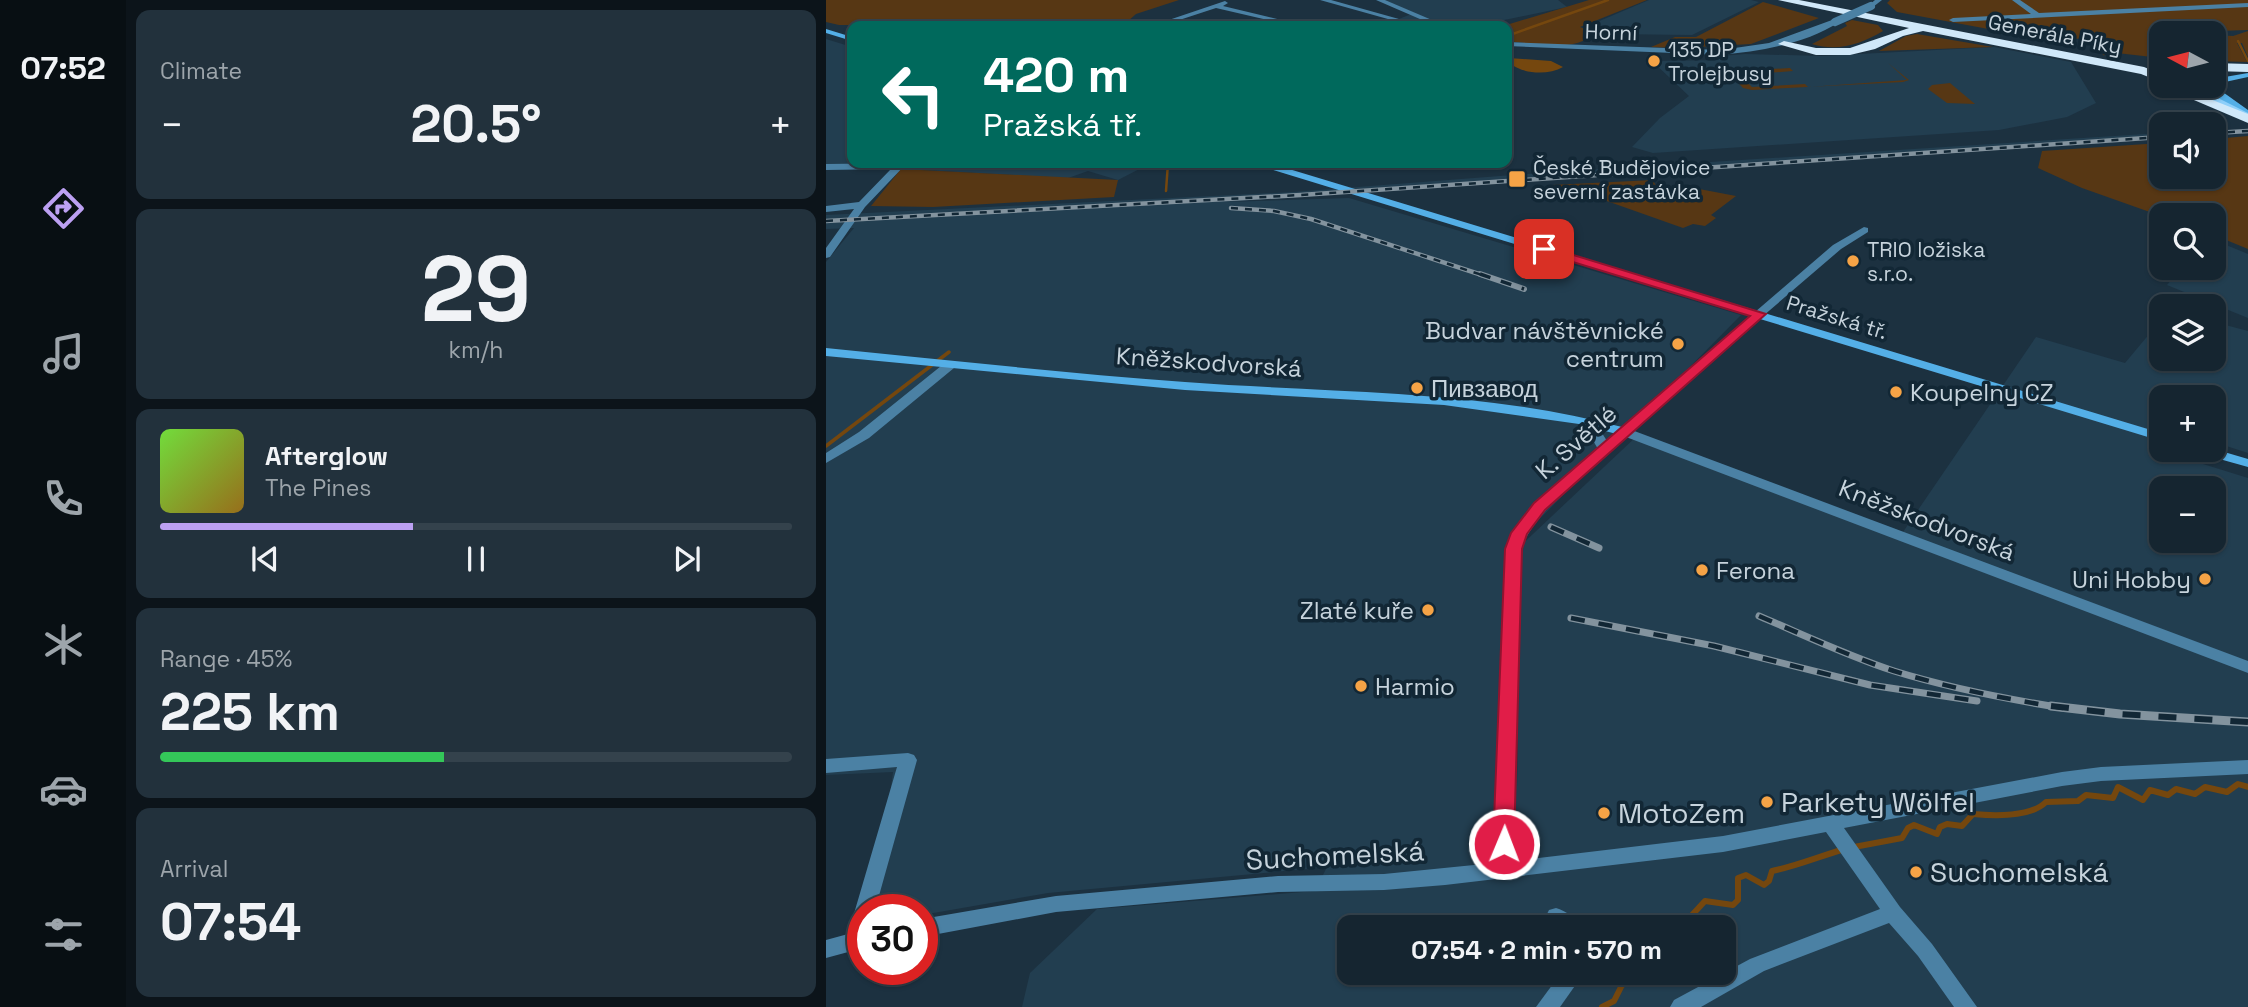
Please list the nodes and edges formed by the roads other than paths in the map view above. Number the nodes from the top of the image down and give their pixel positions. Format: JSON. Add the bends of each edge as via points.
{"nodes":[{"id":1,"x":1233,"y":0,"type":"edge"},
{"id":2,"x":1322,"y":0,"type":"edge"},
{"id":3,"x":1379,"y":0,"type":"edge"},
{"id":4,"x":1783,"y":0,"type":"edge"},
{"id":5,"x":1799,"y":0,"type":"edge"},
{"id":6,"x":1879,"y":0,"type":"edge"},
{"id":7,"x":2015,"y":0,"type":"edge"},
{"id":8,"x":2248,"y":5,"type":"edge"},
{"id":9,"x":1215,"y":6,"type":"junction"},
{"id":10,"x":1412,"y":14,"type":"junction"},
{"id":11,"x":1848,"y":14,"type":"junction"},
{"id":12,"x":2037,"y":15,"type":"junction"},
{"id":13,"x":1395,"y":19,"type":"junction"},
{"id":14,"x":1953,"y":20,"type":"dead end"},
{"id":15,"x":1174,"y":21,"type":"edge"},
{"id":16,"x":1280,"y":21,"type":"edge"},
{"id":17,"x":1390,"y":21,"type":"edge"},
{"id":18,"x":1430,"y":21,"type":"edge"},
{"id":19,"x":826,"y":31,"type":"edge"},
{"id":20,"x":1894,"y":35,"type":"junction"},
{"id":21,"x":1955,"y":35,"type":"junction"},
{"id":22,"x":847,"y":37,"type":"edge"},
{"id":23,"x":1512,"y":44,"type":"edge"},
{"id":24,"x":1784,"y":44,"type":"junction"},
{"id":25,"x":2051,"y":51,"type":"junction"},
{"id":26,"x":2149,"y":71,"type":"edge"},
{"id":27,"x":2248,"y":71,"type":"edge"},
{"id":28,"x":2226,"y":72,"type":"edge"},
{"id":29,"x":2198,"y":98,"type":"edge"},
{"id":30,"x":2212,"y":98,"type":"edge"},
{"id":31,"x":2214,"y":98,"type":"edge"},
{"id":32,"x":2220,"y":102,"type":"junction"},
{"id":33,"x":2248,"y":117,"type":"edge"},
{"id":34,"x":847,"y":166,"type":"edge"},
{"id":35,"x":826,"y":167,"type":"edge"},
{"id":36,"x":896,"y":168,"type":"edge"},
{"id":37,"x":1277,"y":168,"type":"edge"},
{"id":38,"x":862,"y":205,"type":"junction"},
{"id":39,"x":826,"y":209,"type":"edge"},
{"id":40,"x":1864,"y":230,"type":"dead end"},
{"id":41,"x":831,"y":243,"type":"edge"},
{"id":42,"x":826,"y":255,"type":"edge"},
{"id":43,"x":1759,"y":314,"type":"junction"},
{"id":44,"x":826,"y":352,"type":"edge"},
{"id":45,"x":937,"y":363,"type":"junction"},
{"id":46,"x":1588,"y":422,"type":"junction"},
{"id":47,"x":1624,"y":432,"type":"junction"},
{"id":48,"x":2149,"y":433,"type":"edge"},
{"id":49,"x":1606,"y":450,"type":"junction"},
{"id":50,"x":2226,"y":457,"type":"edge"},
{"id":51,"x":826,"y":459,"type":"edge"},
{"id":52,"x":2248,"y":463,"type":"edge"},
{"id":53,"x":2248,"y":667,"type":"edge"},
{"id":54,"x":826,"y":766,"type":"edge"},
{"id":55,"x":2248,"y":767,"type":"edge"},
{"id":56,"x":1836,"y":832,"type":"junction"},
{"id":57,"x":1503,"y":870,"type":"junction"},
{"id":58,"x":870,"y":894,"type":"edge"},
{"id":59,"x":1893,"y":913,"type":"junction"},
{"id":60,"x":938,"y":925,"type":"edge"},
{"id":61,"x":847,"y":943,"type":"edge"},
{"id":62,"x":826,"y":949,"type":"edge"},
{"id":63,"x":1564,"y":985,"type":"edge"},
{"id":64,"x":1547,"y":1007,"type":"edge"},
{"id":65,"x":1681,"y":1007,"type":"edge"},
{"id":66,"x":1966,"y":1007,"type":"edge"}],
"edges":[{"from":1,"to":9,"type":"street"},
{"from":2,"to":13,"type":"street"},
{"from":3,"to":10,"type":"street"},
{"from":4,"to":11,"type":"highway","name":"Generála Píky"},
{"from":5,"to":25,"type":"highway","name":"Generála Píky"},
{"from":6,"to":24,"type":"street","name":"Horní","bridge":true},
{"from":7,"to":12,"type":"street"},
{"from":8,"to":12,"type":"street"},
{"from":9,"to":15,"type":"street"},
{"from":9,"to":16,"type":"street"},
{"from":10,"to":13,"type":"street"},
{"from":10,"to":18,"type":"street"},
{"from":11,"to":20,"type":"highway","via":[[1893,26]]},
{"from":11,"to":21,"type":"highway","name":"Generála Píky"},
{"from":12,"to":14,"type":"street"},
{"from":13,"to":17,"type":"street"},
{"from":19,"to":22,"type":"main road"},
{"from":20,"to":21,"type":"highway","via":[[1912,30]]},
{"from":20,"to":24,"type":"highway","via":[[1865,49],[1847,51]]},
{"from":21,"to":25,"type":"highway","name":"Generála Píky"},
{"from":23,"to":24,"type":"street","name":"Horní","via":[[1702,53]]},
{"from":25,"to":26,"type":"highway","name":"Generála Píky"},
{"from":27,"to":28,"type":"highway"},
{"from":27,"to":33,"type":"main road","via":[[2222,80],[2216,90]]},
{"from":29,"to":33,"type":"highway"},
{"from":30,"to":32,"type":"main road"},
{"from":31,"to":32,"type":"main road"},
{"from":32,"to":33,"type":"main road"},
{"from":34,"to":35,"type":"street"},
{"from":36,"to":38,"type":"street"},
{"from":37,"to":43,"type":"main road","name":"Pražská tř."},
{"from":38,"to":39,"type":"street"},
{"from":38,"to":41,"type":"street"},
{"from":40,"to":43,"type":"street","name":"K. Světlé","via":[[1837,247]]},
{"from":41,"to":42,"type":"street"},
{"from":43,"to":47,"type":"main road","name":"K. Světlé"},
{"from":43,"to":48,"type":"main road","name":"Pražská tř."},
{"from":44,"to":45,"type":"main road","name":"Kněžskodvorská"},
{"from":45,"to":46,"type":"main road","name":"Kněžskodvorská","via":[[1185,386],[1444,401]]},
{"from":45,"to":51,"type":"street","via":[[864,435]]},
{"from":46,"to":47,"type":"main road","name":"Kněžskodvorská"},
{"from":46,"to":49,"type":"street"},
{"from":47,"to":49,"type":"street","name":"K. Světlé"},
{"from":47,"to":53,"type":"street","name":"Kněžskodvorská"},
{"from":49,"to":57,"type":"street","name":"K. Světlé","via":[[1540,506],[1513,549]]},
{"from":50,"to":52,"type":"main road"},
{"from":54,"to":58,"type":"street","via":[[908,760]]},
{"from":55,"to":56,"type":"street","name":"Suchomelská","via":[[2062,779]]},
{"from":56,"to":57,"type":"street","name":"Suchomelská"},
{"from":56,"to":59,"type":"street"},
{"from":57,"to":60,"type":"street","name":"Suchomelská","via":[[1056,904]]},
{"from":59,"to":65,"type":"street","via":[[1757,965]]},
{"from":59,"to":66,"type":"street"},
{"from":61,"to":62,"type":"street"},
{"from":63,"to":64,"type":"street"}]}
